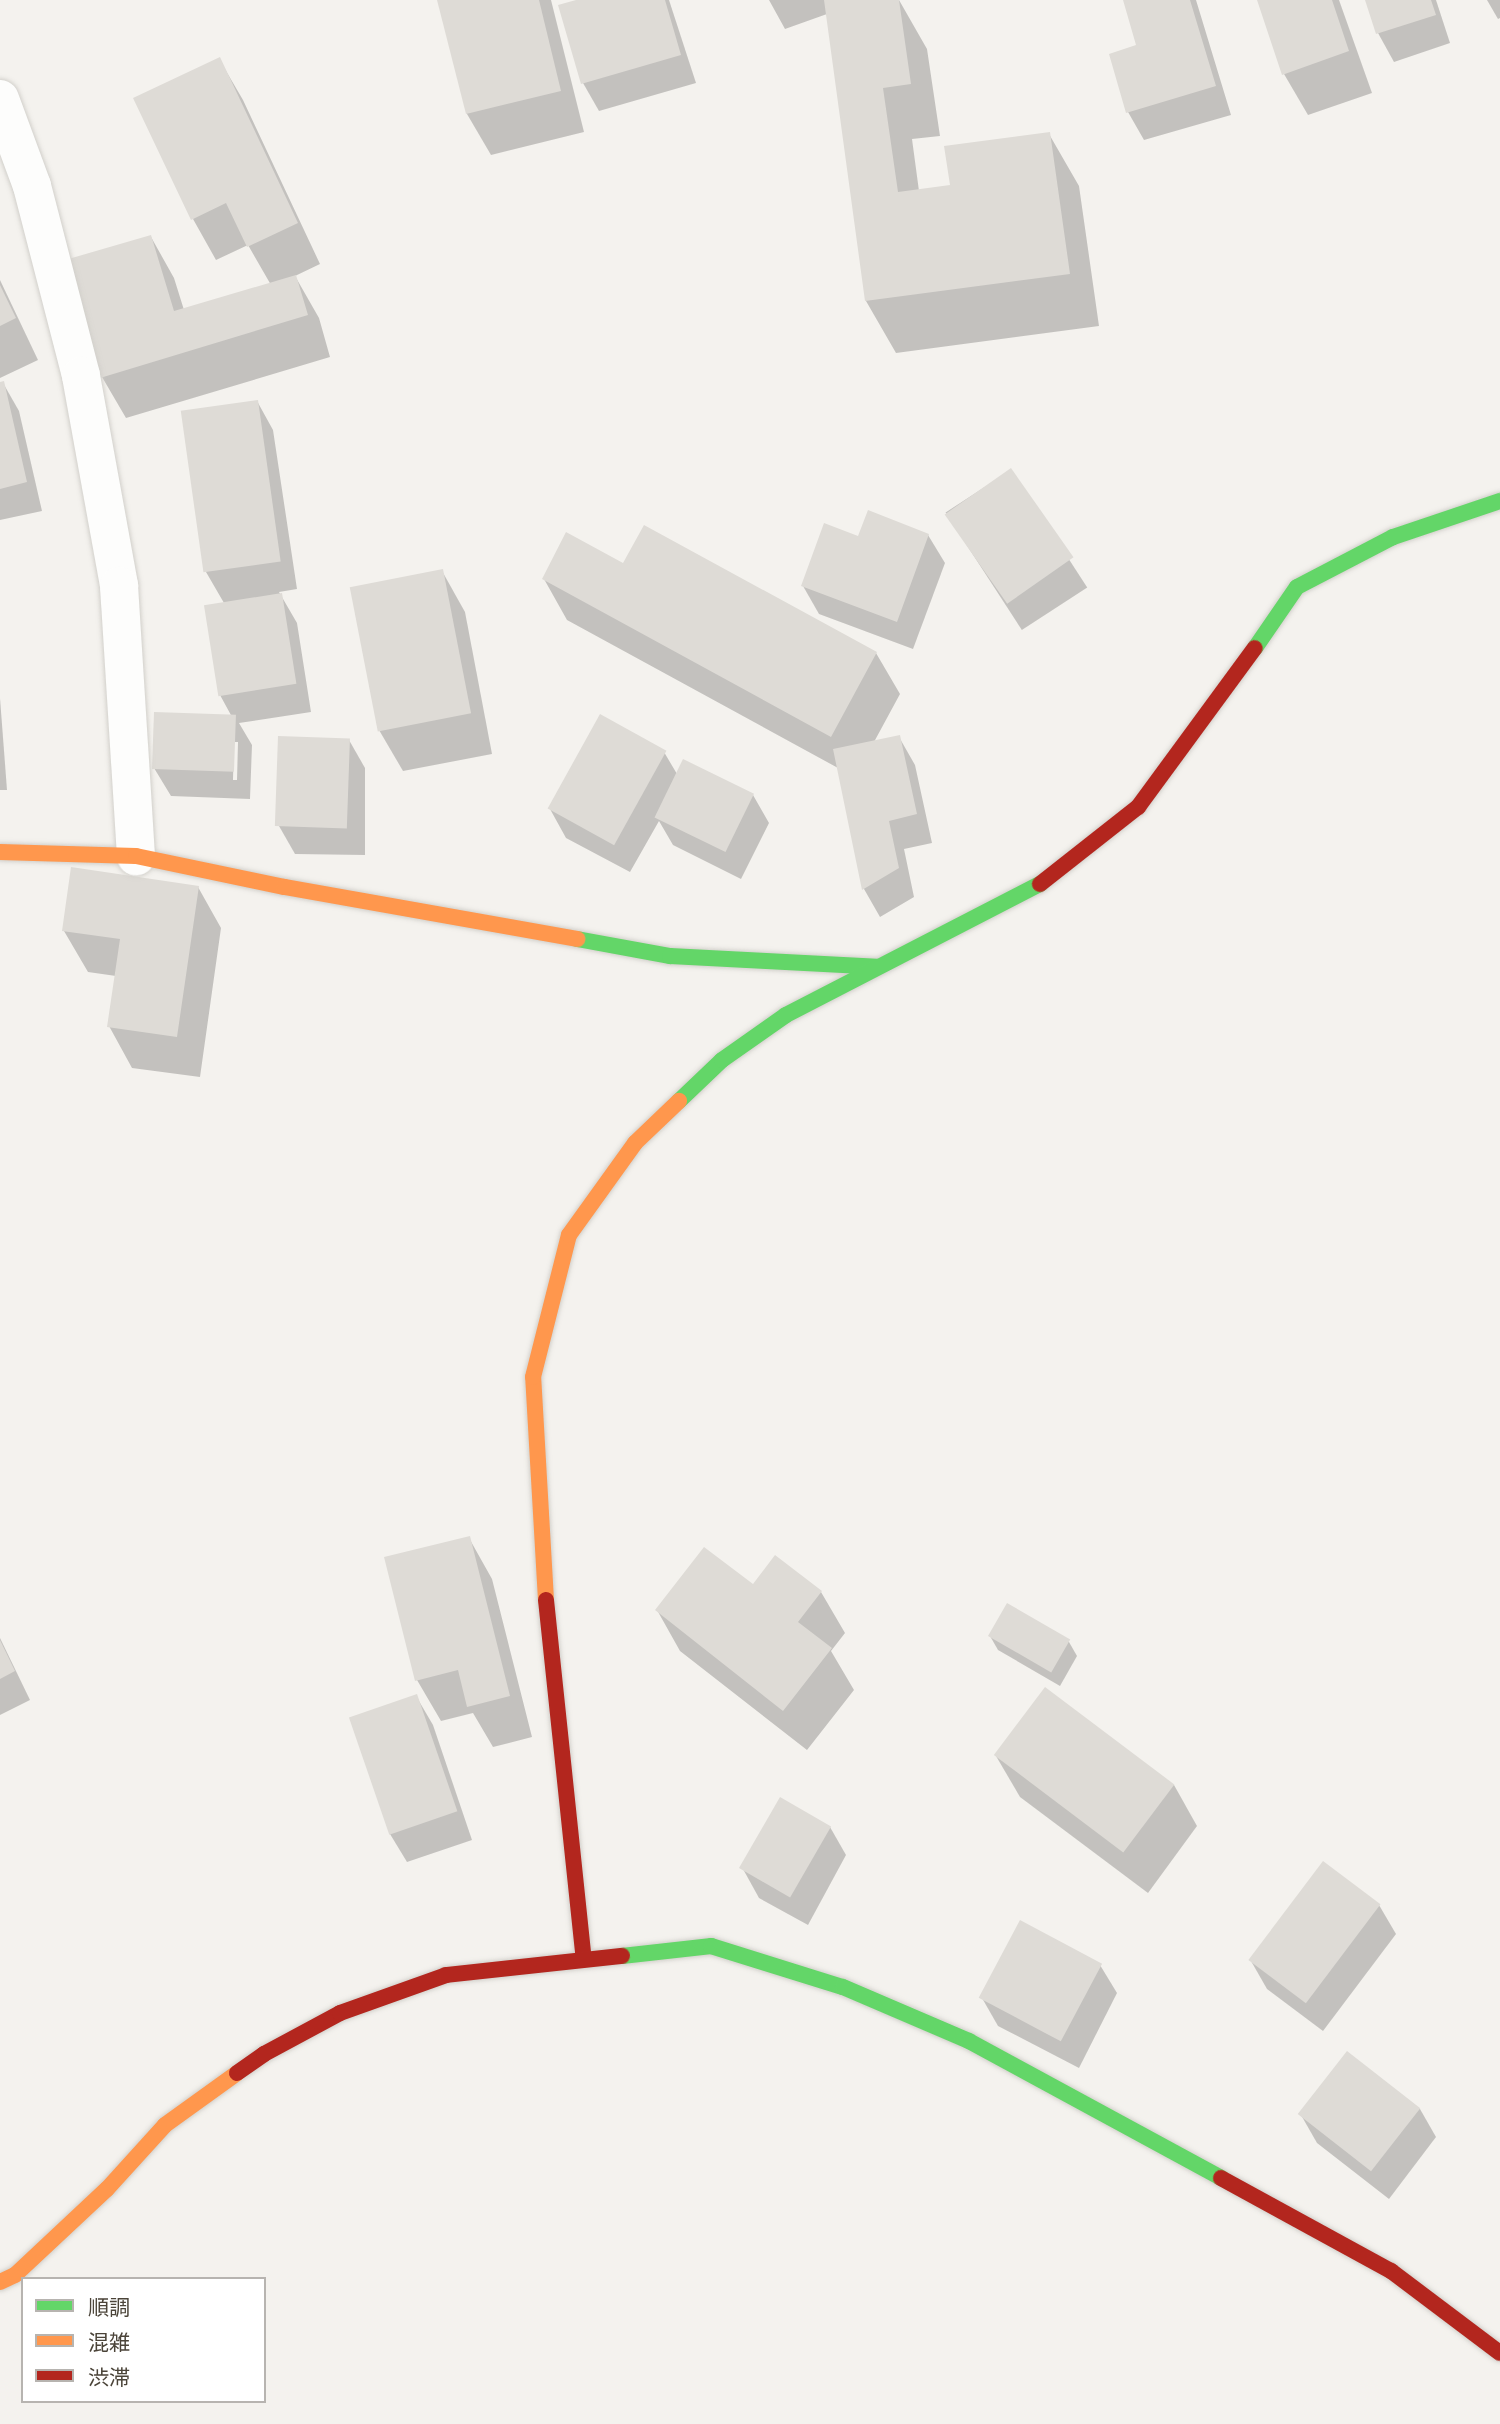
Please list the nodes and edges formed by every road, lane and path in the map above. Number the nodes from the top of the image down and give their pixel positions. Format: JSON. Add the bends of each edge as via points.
{"nodes":[{"id":1,"x":0,"y":99,"type":"edge"},
{"id":2,"x":1500,"y":501,"type":"edge"},
{"id":3,"x":0,"y":852,"type":"edge"},
{"id":4,"x":136,"y":856,"type":"junction"},
{"id":5,"x":879,"y":967,"type":"junction"},
{"id":6,"x":584,"y":1959,"type":"junction"},
{"id":7,"x":0,"y":2282,"type":"edge"},
{"id":8,"x":1500,"y":2353,"type":"edge"}],
"edges":[{"from":1,"to":4,"type":"street","via":[[32,186],[80,376],[119,586]]},
{"from":2,"to":5,"type":"street","via":[[1393,537],[1297,587],[1138,807],[1044,882]]},
{"from":3,"to":4,"type":"street"},
{"from":4,"to":5,"type":"street","via":[[670,956]]},
{"from":5,"to":6,"type":"street","via":[[786,1015],[722,1060],[635,1143],[569,1235],[533,1377],[549,1651]]},
{"from":6,"to":7,"type":"street","via":[[446,1975],[340,2012],[264,2054],[164,2125],[107,2189],[15,2275]]},
{"from":6,"to":8,"type":"street","via":[[711,1946],[844,1987],[969,2041],[1391,2271]]}]}
